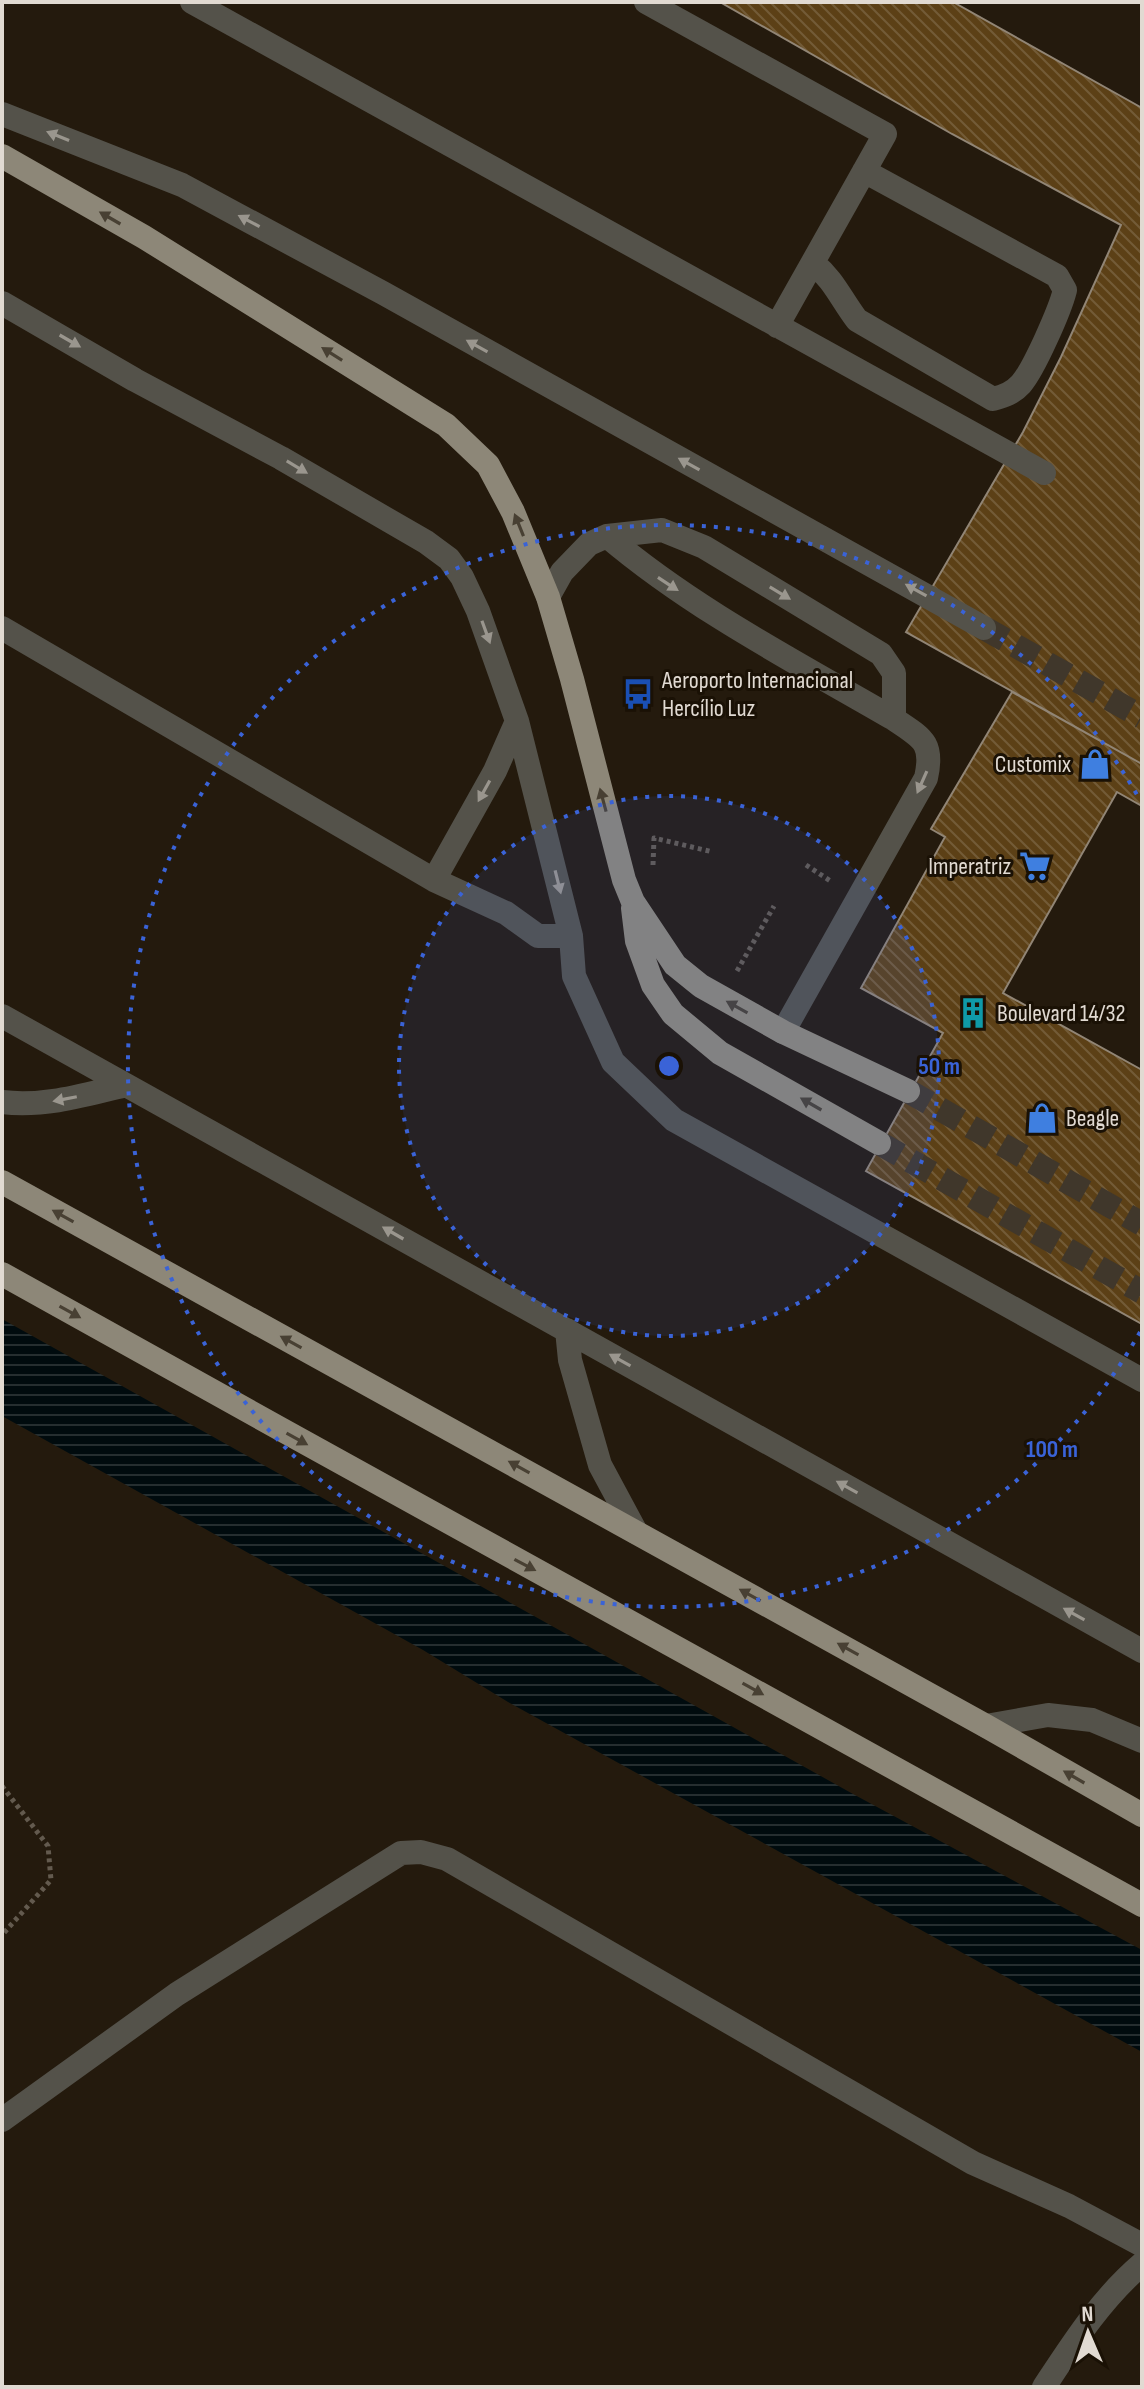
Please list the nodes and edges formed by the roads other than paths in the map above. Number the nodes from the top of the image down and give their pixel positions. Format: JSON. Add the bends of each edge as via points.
{"nodes":[{"id":1,"x":192,"y":2,"type":"edge"},
{"id":2,"x":646,"y":2,"type":"edge"},
{"id":3,"x":2,"y":114,"type":"edge"},
{"id":4,"x":2,"y":156,"type":"edge"},
{"id":5,"x":864,"y":171,"type":"junction"},
{"id":6,"x":813,"y":263,"type":"junction"},
{"id":7,"x":2,"y":303,"type":"edge"},
{"id":8,"x":777,"y":326,"type":"junction"},
{"id":9,"x":1044,"y":473,"type":"dead end"},
{"id":10,"x":607,"y":536,"type":"junction"},
{"id":11,"x":548,"y":597,"type":"junction"},
{"id":12,"x":2,"y":628,"type":"edge"},
{"id":13,"x":984,"y":628,"type":"tunnel mouth"},
{"id":14,"x":894,"y":719,"type":"junction"},
{"id":15,"x":517,"y":721,"type":"junction"},
{"id":16,"x":434,"y":880,"type":"junction"},
{"id":17,"x":633,"y":902,"type":"junction"},
{"id":18,"x":571,"y":936,"type":"junction"},
{"id":19,"x":2,"y":1016,"type":"edge"},
{"id":20,"x":783,"y":1032,"type":"junction"},
{"id":21,"x":126,"y":1085,"type":"junction"},
{"id":22,"x":908,"y":1091,"type":"tunnel mouth"},
{"id":23,"x":2,"y":1102,"type":"edge"},
{"id":24,"x":879,"y":1143,"type":"tunnel mouth"},
{"id":25,"x":2,"y":1182,"type":"edge"},
{"id":26,"x":2,"y":1274,"type":"edge"},
{"id":27,"x":567,"y":1330,"type":"junction"},
{"id":28,"x":1142,"y":1380,"type":"edge"},
{"id":29,"x":636,"y":1532,"type":"junction"},
{"id":30,"x":1142,"y":1651,"type":"edge"},
{"id":31,"x":986,"y":1726,"type":"junction"},
{"id":32,"x":1142,"y":1741,"type":"edge"},
{"id":33,"x":1142,"y":1815,"type":"edge"},
{"id":34,"x":1142,"y":1905,"type":"edge"},
{"id":35,"x":2,"y":2120,"type":"edge"},
{"id":36,"x":1142,"y":2245,"type":"edge"},
{"id":37,"x":1142,"y":2264,"type":"edge"},
{"id":38,"x":1044,"y":2387,"type":"edge"}],
"edges":[{"from":1,"to":8,"type":"lane"},
{"from":2,"to":5,"type":"lane","via":[[885,134]]},
{"from":13,"to":3,"type":"lane","one_way":true,"via":[[182,185]]},
{"from":11,"to":4,"type":"main road","one_way":true,"via":[[488,465],[446,425],[144,237]]},
{"from":5,"to":6,"type":"lane"},
{"from":5,"to":6,"type":"lane","via":[[1057,276],[1065,290],[1061,306],[1022,382],[1008,395],[993,399],[857,320],[830,277]]},
{"from":6,"to":8,"type":"lane"},
{"from":7,"to":15,"type":"lane","one_way":true,"via":[[281,458],[449,559],[478,611]]},
{"from":8,"to":9,"type":"lane"},
{"from":10,"to":11,"type":"lane","via":[[573,558]]},
{"from":10,"to":14,"type":"lane","one_way":true,"via":[[710,610]]},
{"from":10,"to":14,"type":"lane","one_way":true,"via":[[662,530],[704,547],[881,654],[894,673]]},
{"from":17,"to":11,"type":"main road","one_way":true},
{"from":12,"to":16,"type":"lane"},
{"from":14,"to":20,"type":"lane","one_way":true,"via":[[928,747],[926,778]]},
{"from":15,"to":16,"type":"lane","one_way":true},
{"from":15,"to":18,"type":"lane","one_way":true},
{"from":16,"to":18,"type":"lane","via":[[506,913],[538,936]]},
{"from":20,"to":17,"type":"main road","one_way":true,"via":[[701,986],[675,965]]},
{"from":24,"to":17,"type":"main road","one_way":true,"via":[[720,1053],[673,1014],[653,985],[637,941]]},
{"from":18,"to":28,"type":"lane","via":[[574,976],[613,1062],[674,1120]]},
{"from":19,"to":21,"type":"lane"},
{"from":20,"to":22,"type":"main road"},
{"from":21,"to":23,"type":"lane","one_way":true,"via":[[60,1101]]},
{"from":27,"to":21,"type":"lane","one_way":true},
{"from":29,"to":25,"type":"main road","one_way":true},
{"from":26,"to":34,"type":"main road","one_way":true},
{"from":27,"to":29,"type":"lane","via":[[570,1360],[600,1465]]},
{"from":30,"to":27,"type":"lane","one_way":true},
{"from":31,"to":29,"type":"main road","one_way":true},
{"from":31,"to":32,"type":"lane","via":[[1048,1715],[1092,1720]]},
{"from":33,"to":31,"type":"main road","one_way":true},
{"from":35,"to":36,"type":"lane","via":[[177,1994],[401,1853],[421,1852],[447,1859],[973,2163]]},
{"from":37,"to":38,"type":"lane","via":[[1090,2317]]}]}
